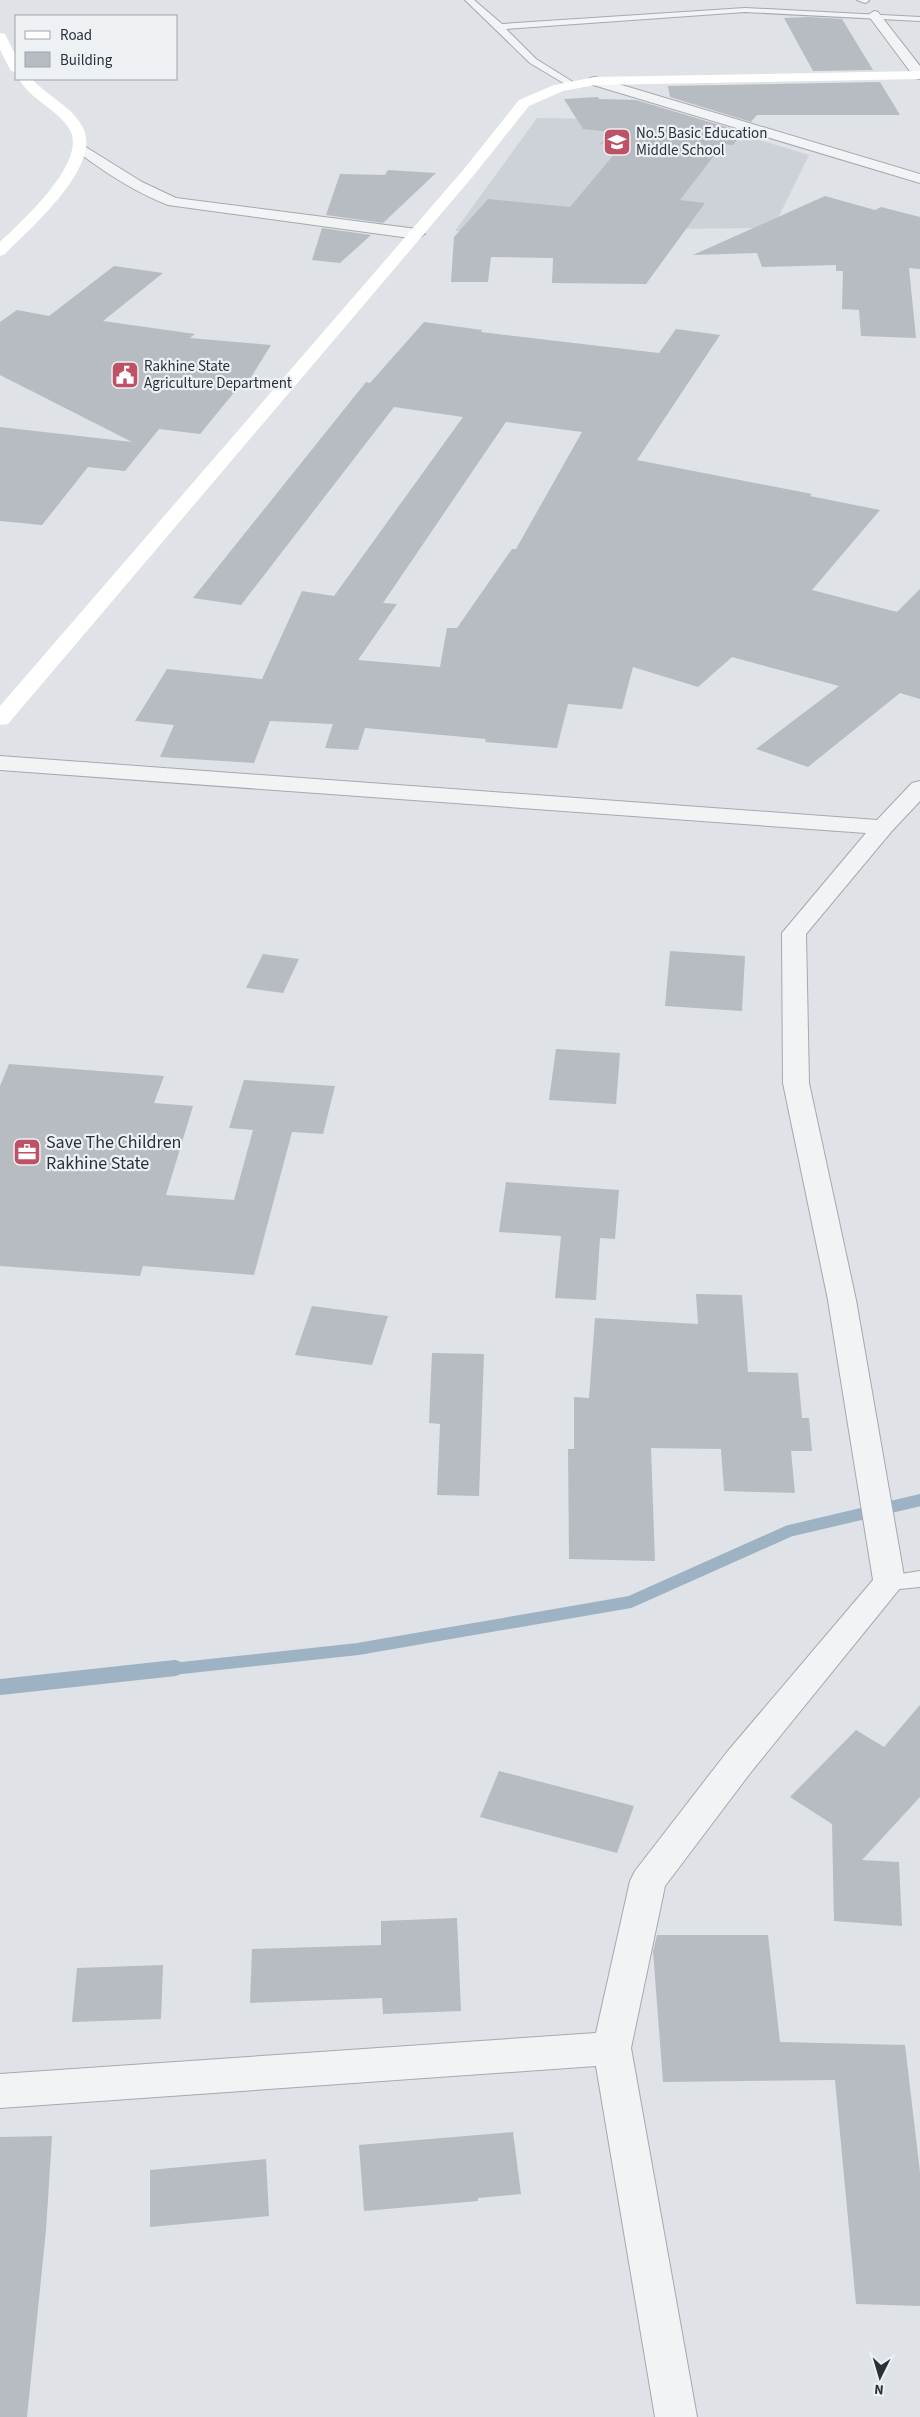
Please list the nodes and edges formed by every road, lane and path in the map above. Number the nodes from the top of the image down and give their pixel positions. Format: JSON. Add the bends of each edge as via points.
{"nodes":[{"id":1,"x":469,"y":0,"type":"edge"},
{"id":2,"x":732,"y":0,"type":"edge"},
{"id":3,"x":863,"y":0,"type":"edge"},
{"id":4,"x":745,"y":10,"type":"junction"},
{"id":5,"x":874,"y":15,"type":"junction"},
{"id":6,"x":920,"y":19,"type":"edge"},
{"id":7,"x":500,"y":27,"type":"junction"},
{"id":8,"x":0,"y":37,"type":"edge"},
{"id":9,"x":15,"y":66,"type":"edge"},
{"id":10,"x":920,"y":75,"type":"edge"},
{"id":11,"x":27,"y":81,"type":"edge"},
{"id":12,"x":595,"y":81,"type":"junction"},
{"id":13,"x":570,"y":84,"type":"junction"},
{"id":14,"x":81,"y":148,"type":"junction"},
{"id":15,"x":920,"y":179,"type":"edge"},
{"id":16,"x":416,"y":234,"type":"junction"},
{"id":17,"x":0,"y":251,"type":"edge"},
{"id":18,"x":0,"y":719,"type":"edge"},
{"id":19,"x":0,"y":763,"type":"edge"},
{"id":20,"x":920,"y":788,"type":"edge"},
{"id":21,"x":883,"y":827,"type":"junction"},
{"id":22,"x":920,"y":1579,"type":"edge"},
{"id":23,"x":889,"y":1582,"type":"junction"},
{"id":24,"x":612,"y":2048,"type":"junction"},
{"id":25,"x":0,"y":2091,"type":"edge"},
{"id":26,"x":676,"y":2417,"type":"edge"}],
"edges":[{"from":1,"to":7,"type":"lane"},
{"from":2,"to":4,"type":"lane"},
{"from":3,"to":5,"type":"lane"},
{"from":4,"to":5,"type":"lane"},
{"from":4,"to":7,"type":"lane"},
{"from":5,"to":6,"type":"lane"},
{"from":5,"to":10,"type":"street"},
{"from":7,"to":13,"type":"lane","via":[[533,61]]},
{"from":8,"to":9,"type":"street"},
{"from":10,"to":12,"type":"street"},
{"from":11,"to":14,"type":"street","via":[[76,127],[82,139]]},
{"from":12,"to":13,"type":"street"},
{"from":12,"to":15,"type":"street"},
{"from":13,"to":16,"type":"street","via":[[524,103]]},
{"from":14,"to":16,"type":"street","via":[[128,182],[173,202]]},
{"from":14,"to":17,"type":"street","via":[[62,185]]},
{"from":16,"to":18,"type":"street"},
{"from":19,"to":21,"type":"street"},
{"from":20,"to":21,"type":"street"},
{"from":21,"to":23,"type":"street","via":[[794,933],[796,1083],[842,1300]]},
{"from":22,"to":23,"type":"lane"},
{"from":23,"to":24,"type":"street","via":[[739,1762],[648,1881]]},
{"from":24,"to":25,"type":"street"},
{"from":24,"to":26,"type":"street"}]}
